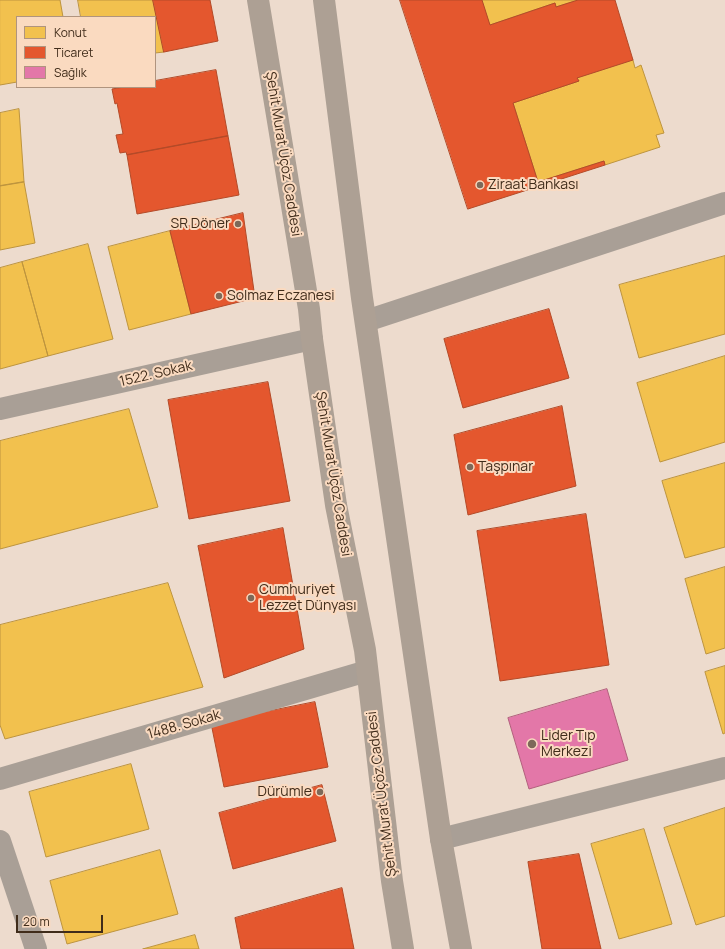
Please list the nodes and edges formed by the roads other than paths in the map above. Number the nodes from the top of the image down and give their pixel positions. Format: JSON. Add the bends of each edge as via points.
{"nodes":[{"id":1,"x":258,"y":0,"type":"edge"},
{"id":2,"x":324,"y":0,"type":"edge"},
{"id":3,"x":725,"y":203,"type":"edge"},
{"id":4,"x":366,"y":321,"type":"junction"},
{"id":5,"x":312,"y":339,"type":"junction"},
{"id":6,"x":0,"y":409,"type":"edge"},
{"id":7,"x":367,"y":671,"type":"junction"},
{"id":8,"x":725,"y":768,"type":"edge"},
{"id":9,"x":0,"y":779,"type":"edge"},
{"id":10,"x":441,"y":839,"type":"junction"},
{"id":11,"x":0,"y":841,"type":"edge"},
{"id":12,"x":36,"y":949,"type":"edge"},
{"id":13,"x":403,"y":949,"type":"edge"},
{"id":14,"x":461,"y":949,"type":"edge"}],
"edges":[{"from":1,"to":5,"type":"main road","name":"Şehit Murat Üçöz Caddesi"},
{"from":2,"to":4,"type":"main road"},
{"from":3,"to":4,"type":"street"},
{"from":4,"to":10,"type":"main road"},
{"from":5,"to":6,"type":"street","name":"1522. Sokak"},
{"from":5,"to":7,"type":"main road","name":"Şehit Murat Üçöz Caddesi","via":[[336,505]]},
{"from":7,"to":9,"type":"street","name":"1488. Sokak"},
{"from":7,"to":13,"type":"main road","name":"Şehit Murat Üçöz Caddesi","via":[[392,881]]},
{"from":8,"to":10,"type":"street"},
{"from":10,"to":14,"type":"main road"},
{"from":11,"to":12,"type":"street"}]}
